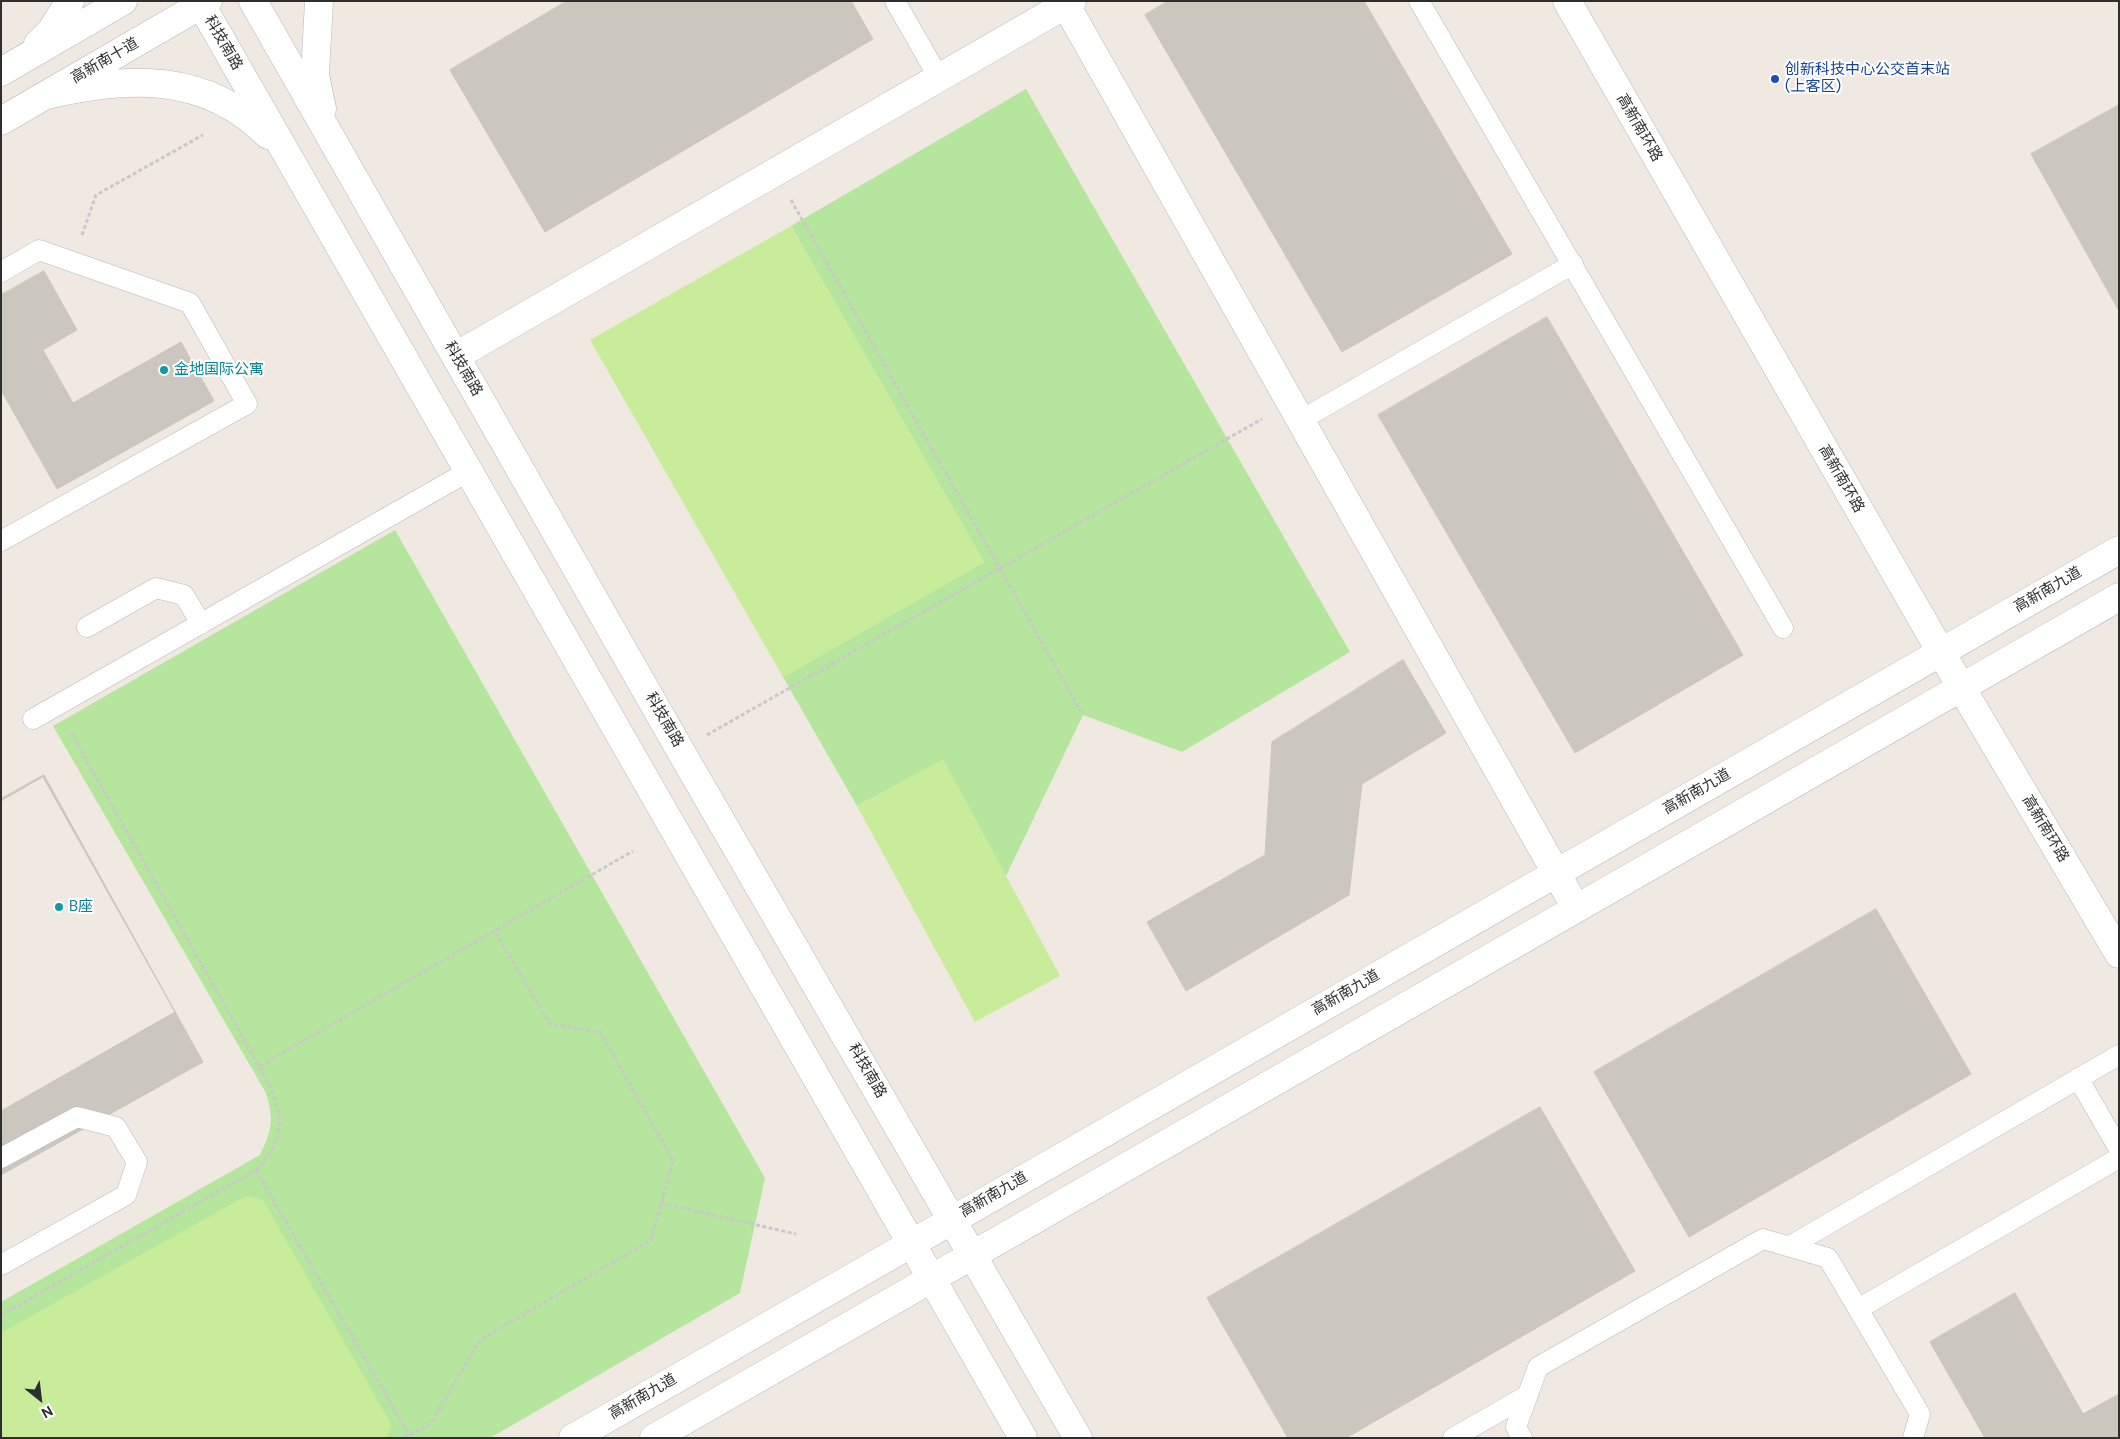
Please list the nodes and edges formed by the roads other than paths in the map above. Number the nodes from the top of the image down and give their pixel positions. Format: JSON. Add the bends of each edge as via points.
{"nodes":[{"id":1,"x":70,"y":1,"type":"edge"},
{"id":2,"x":124,"y":1,"type":"edge"},
{"id":3,"x":253,"y":1,"type":"edge"},
{"id":4,"x":319,"y":1,"type":"edge"},
{"id":5,"x":895,"y":1,"type":"edge"},
{"id":6,"x":1419,"y":1,"type":"edge"},
{"id":7,"x":1567,"y":1,"type":"edge"},
{"id":8,"x":203,"y":3,"type":"edge"},
{"id":9,"x":1069,"y":3,"type":"edge"},
{"id":10,"x":13,"y":65,"type":"edge"},
{"id":11,"x":939,"y":78,"type":"junction"},
{"id":12,"x":47,"y":95,"type":"junction"},
{"id":13,"x":1,"y":121,"type":"edge"},
{"id":14,"x":326,"y":130,"type":"junction"},
{"id":15,"x":285,"y":152,"type":"junction"},
{"id":16,"x":1572,"y":264,"type":"junction"},
{"id":17,"x":1,"y":272,"type":"edge"},
{"id":18,"x":456,"y":356,"type":"junction"},
{"id":19,"x":1296,"y":411,"type":"junction"},
{"id":20,"x":469,"y":471,"type":"junction"},
{"id":21,"x":1,"y":541,"type":"edge"},
{"id":22,"x":2119,"y":550,"type":"edge"},
{"id":23,"x":2119,"y":597,"type":"edge"},
{"id":24,"x":201,"y":624,"type":"junction"},
{"id":25,"x":87,"y":627,"type":"dead end"},
{"id":26,"x":1783,"y":628,"type":"dead end"},
{"id":27,"x":1940,"y":651,"type":"junction"},
{"id":28,"x":1961,"y":687,"type":"junction"},
{"id":29,"x":33,"y":719,"type":"dead end"},
{"id":30,"x":1556,"y":872,"type":"junction"},
{"id":31,"x":1576,"y":908,"type":"junction"},
{"id":32,"x":2119,"y":954,"type":"edge"},
{"id":33,"x":2119,"y":1055,"type":"edge"},
{"id":34,"x":2078,"y":1078,"type":"junction"},
{"id":35,"x":2119,"y":1149,"type":"edge"},
{"id":36,"x":1,"y":1158,"type":"edge"},
{"id":37,"x":2119,"y":1158,"type":"edge"},
{"id":38,"x":953,"y":1219,"type":"junction"},
{"id":39,"x":912,"y":1243,"type":"junction"},
{"id":40,"x":1790,"y":1246,"type":"junction"},
{"id":41,"x":973,"y":1255,"type":"junction"},
{"id":42,"x":1,"y":1265,"type":"edge"},
{"id":43,"x":932,"y":1278,"type":"junction"},
{"id":44,"x":1858,"y":1309,"type":"junction"},
{"id":45,"x":1528,"y":1394,"type":"junction"},
{"id":46,"x":573,"y":1438,"type":"edge"},
{"id":47,"x":654,"y":1438,"type":"edge"},
{"id":48,"x":1023,"y":1438,"type":"edge"},
{"id":49,"x":1078,"y":1438,"type":"edge"},
{"id":50,"x":1453,"y":1438,"type":"edge"},
{"id":51,"x":1522,"y":1438,"type":"edge"},
{"id":52,"x":1913,"y":1438,"type":"edge"}],
"edges":[{"from":1,"to":10,"type":"street","via":[[51,30]]},
{"from":2,"to":10,"type":"street"},
{"from":3,"to":14,"type":"street","name":"科技南路"},
{"from":4,"to":14,"type":"street","via":[[315,75]]},
{"from":5,"to":11,"type":"lane"},
{"from":6,"to":16,"type":"lane"},
{"from":7,"to":27,"type":"street","name":"高新南环路"},
{"from":8,"to":12,"type":"street","name":"高新南十道"},
{"from":8,"to":15,"type":"street","name":"科技南路"},
{"from":9,"to":11,"type":"street"},
{"from":9,"to":19,"type":"street"},
{"from":11,"to":18,"type":"street"},
{"from":12,"to":13,"type":"street","name":"高新南十道"},
{"from":12,"to":15,"type":"street","via":[[94,84],[180,86],[216,97],[252,118]]},
{"from":14,"to":18,"type":"street","name":"科技南路"},
{"from":15,"to":20,"type":"street","name":"科技南路"},
{"from":16,"to":19,"type":"lane"},
{"from":16,"to":26,"type":"lane"},
{"from":17,"to":21,"type":"lane","via":[[39,250],[190,303],[247,404]]},
{"from":18,"to":38,"type":"street","name":"科技南路","via":[[680,750]]},
{"from":19,"to":30,"type":"street"},
{"from":20,"to":24,"type":"lane"},
{"from":20,"to":39,"type":"street","name":"科技南路"},
{"from":22,"to":27,"type":"street","name":"高新南九道"},
{"from":23,"to":28,"type":"street"},
{"from":24,"to":25,"type":"lane","via":[[184,595],[156,588]]},
{"from":24,"to":29,"type":"lane"},
{"from":27,"to":28,"type":"street","name":"高新南环路"},
{"from":27,"to":30,"type":"street","name":"高新南九道"},
{"from":28,"to":31,"type":"street"},
{"from":28,"to":32,"type":"street","name":"高新南环路"},
{"from":30,"to":31,"type":"street"},
{"from":30,"to":38,"type":"street","name":"高新南九道"},
{"from":31,"to":41,"type":"street"},
{"from":33,"to":34,"type":"lane"},
{"from":34,"to":35,"type":"lane"},
{"from":34,"to":40,"type":"lane"},
{"from":36,"to":42,"type":"lane","via":[[77,1118],[116,1127],[137,1162],[126,1195]]},
{"from":37,"to":44,"type":"lane"},
{"from":38,"to":39,"type":"street","name":"高新南九道"},
{"from":38,"to":41,"type":"street","name":"科技南路"},
{"from":39,"to":43,"type":"street","name":"科技南路"},
{"from":39,"to":46,"type":"street","name":"高新南九道"},
{"from":40,"to":44,"type":"lane","via":[[1828,1258]]},
{"from":40,"to":45,"type":"lane","via":[[1763,1239],[1538,1367]]},
{"from":41,"to":43,"type":"street"},
{"from":41,"to":49,"type":"street","name":"科技南路"},
{"from":43,"to":47,"type":"street"},
{"from":43,"to":48,"type":"street","name":"科技南路"},
{"from":44,"to":52,"type":"lane","via":[[1920,1414]]},
{"from":45,"to":50,"type":"lane"},
{"from":45,"to":51,"type":"lane","via":[[1516,1427]]}]}
